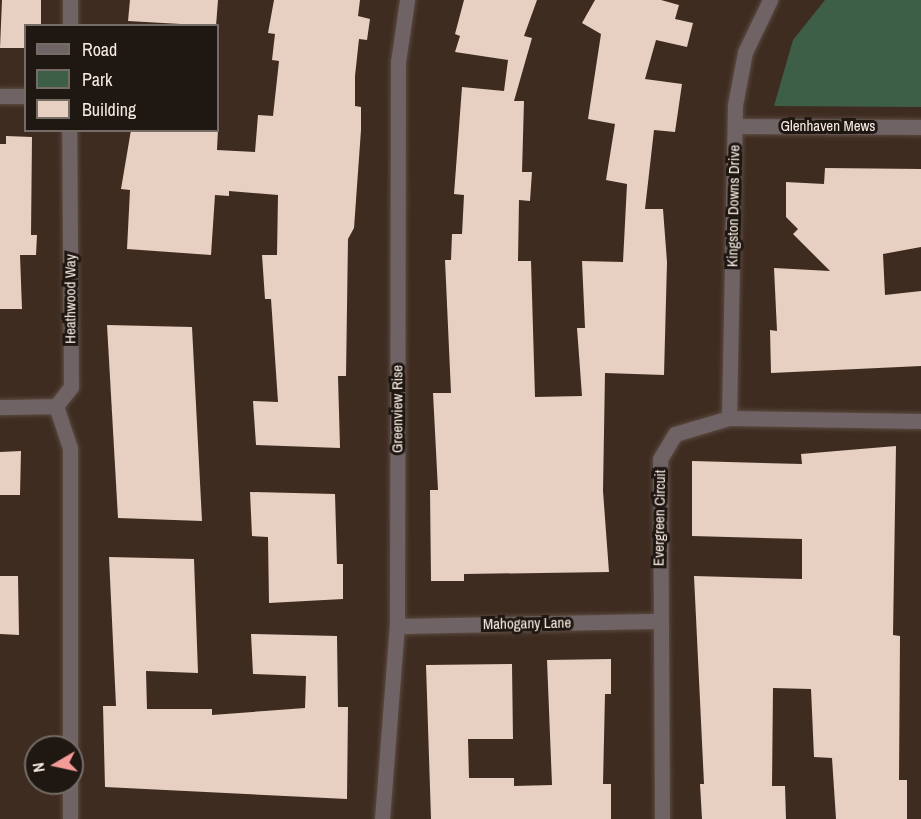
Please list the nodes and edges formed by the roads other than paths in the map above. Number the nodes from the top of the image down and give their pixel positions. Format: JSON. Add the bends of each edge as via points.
{"nodes":[{"id":1,"x":70,"y":0,"type":"edge"},
{"id":2,"x":407,"y":0,"type":"edge"},
{"id":3,"x":764,"y":2,"type":"edge"},
{"id":4,"x":70,"y":24,"type":"edge"},
{"id":5,"x":0,"y":96,"type":"edge"},
{"id":6,"x":24,"y":96,"type":"edge"},
{"id":7,"x":735,"y":126,"type":"junction"},
{"id":8,"x":921,"y":127,"type":"edge"},
{"id":9,"x":69,"y":132,"type":"edge"},
{"id":10,"x":56,"y":406,"type":"junction"},
{"id":11,"x":0,"y":407,"type":"edge"},
{"id":12,"x":729,"y":418,"type":"junction"},
{"id":13,"x":921,"y":421,"type":"edge"},
{"id":14,"x":657,"y":621,"type":"junction"},
{"id":15,"x":397,"y":626,"type":"junction"},
{"id":16,"x":70,"y":735,"type":"edge"},
{"id":17,"x":70,"y":795,"type":"edge"},
{"id":18,"x":70,"y":819,"type":"edge"},
{"id":19,"x":382,"y":819,"type":"edge"},
{"id":20,"x":662,"y":819,"type":"edge"}],
"edges":[{"from":1,"to":4,"type":"street"},
{"from":2,"to":15,"type":"street","name":"Greenview Rise","via":[[398,62]]},
{"from":3,"to":7,"type":"street","name":"Kingston Downs Drive","via":[[744,52]]},
{"from":5,"to":6,"type":"street"},
{"from":7,"to":8,"type":"street","name":"Glenhaven Mews"},
{"from":7,"to":12,"type":"street","name":"Kingston Downs Drive"},
{"from":9,"to":10,"type":"street","name":"Heathwood Way","via":[[71,387]]},
{"from":10,"to":11,"type":"street"},
{"from":10,"to":16,"type":"street","via":[[70,448]]},
{"from":12,"to":13,"type":"street","name":"Evergreen Circuit"},
{"from":12,"to":14,"type":"street","name":"Evergreen Circuit","via":[[675,434],[660,459]]},
{"from":14,"to":15,"type":"street","name":"Mahogany Lane"},
{"from":14,"to":20,"type":"street","name":"Evergreen Circuit"},
{"from":15,"to":19,"type":"street","name":"Greenview Rise"},
{"from":17,"to":18,"type":"street"}]}
